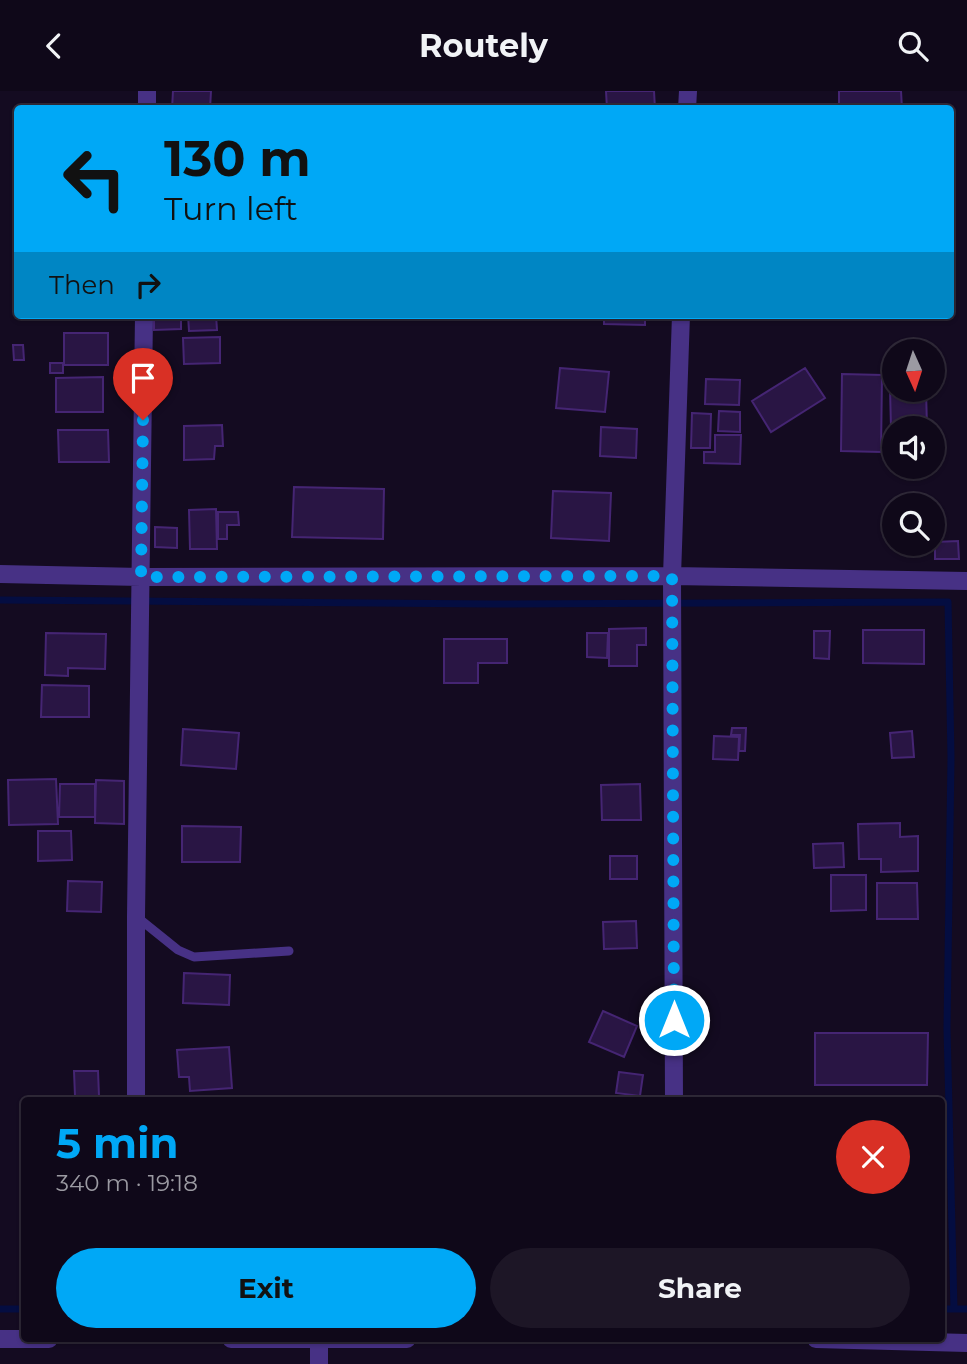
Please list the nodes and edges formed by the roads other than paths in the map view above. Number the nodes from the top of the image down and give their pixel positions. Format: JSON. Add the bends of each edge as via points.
{"nodes":[{"id":1,"x":144,"y":319,"type":"edge"},
{"id":2,"x":681,"y":319,"type":"edge"},
{"id":3,"x":0,"y":574,"type":"edge"},
{"id":4,"x":672,"y":576,"type":"junction"},
{"id":5,"x":141,"y":577,"type":"junction"},
{"id":6,"x":967,"y":581,"type":"edge"},
{"id":7,"x":136,"y":916,"type":"junction"},
{"id":8,"x":289,"y":951,"type":"dead end"},
{"id":9,"x":136,"y":1097,"type":"edge"},
{"id":10,"x":674,"y":1097,"type":"edge"},
{"id":11,"x":0,"y":1339,"type":"edge"},
{"id":12,"x":21,"y":1339,"type":"edge"},
{"id":13,"x":319,"y":1342,"type":"edge"},
{"id":14,"x":929,"y":1342,"type":"edge"},
{"id":15,"x":967,"y":1343,"type":"edge"},
{"id":16,"x":319,"y":1364,"type":"edge"}],
"edges":[{"from":1,"to":5,"type":"street"},
{"from":2,"to":4,"type":"street"},
{"from":3,"to":5,"type":"street"},
{"from":4,"to":5,"type":"street"},
{"from":4,"to":6,"type":"street"},
{"from":4,"to":10,"type":"street"},
{"from":5,"to":7,"type":"street"},
{"from":7,"to":8,"type":"lane","via":[[178,950],[194,957]]},
{"from":7,"to":9,"type":"street"},
{"from":11,"to":12,"type":"street"},
{"from":13,"to":16,"type":"street"},
{"from":14,"to":15,"type":"street"}]}
